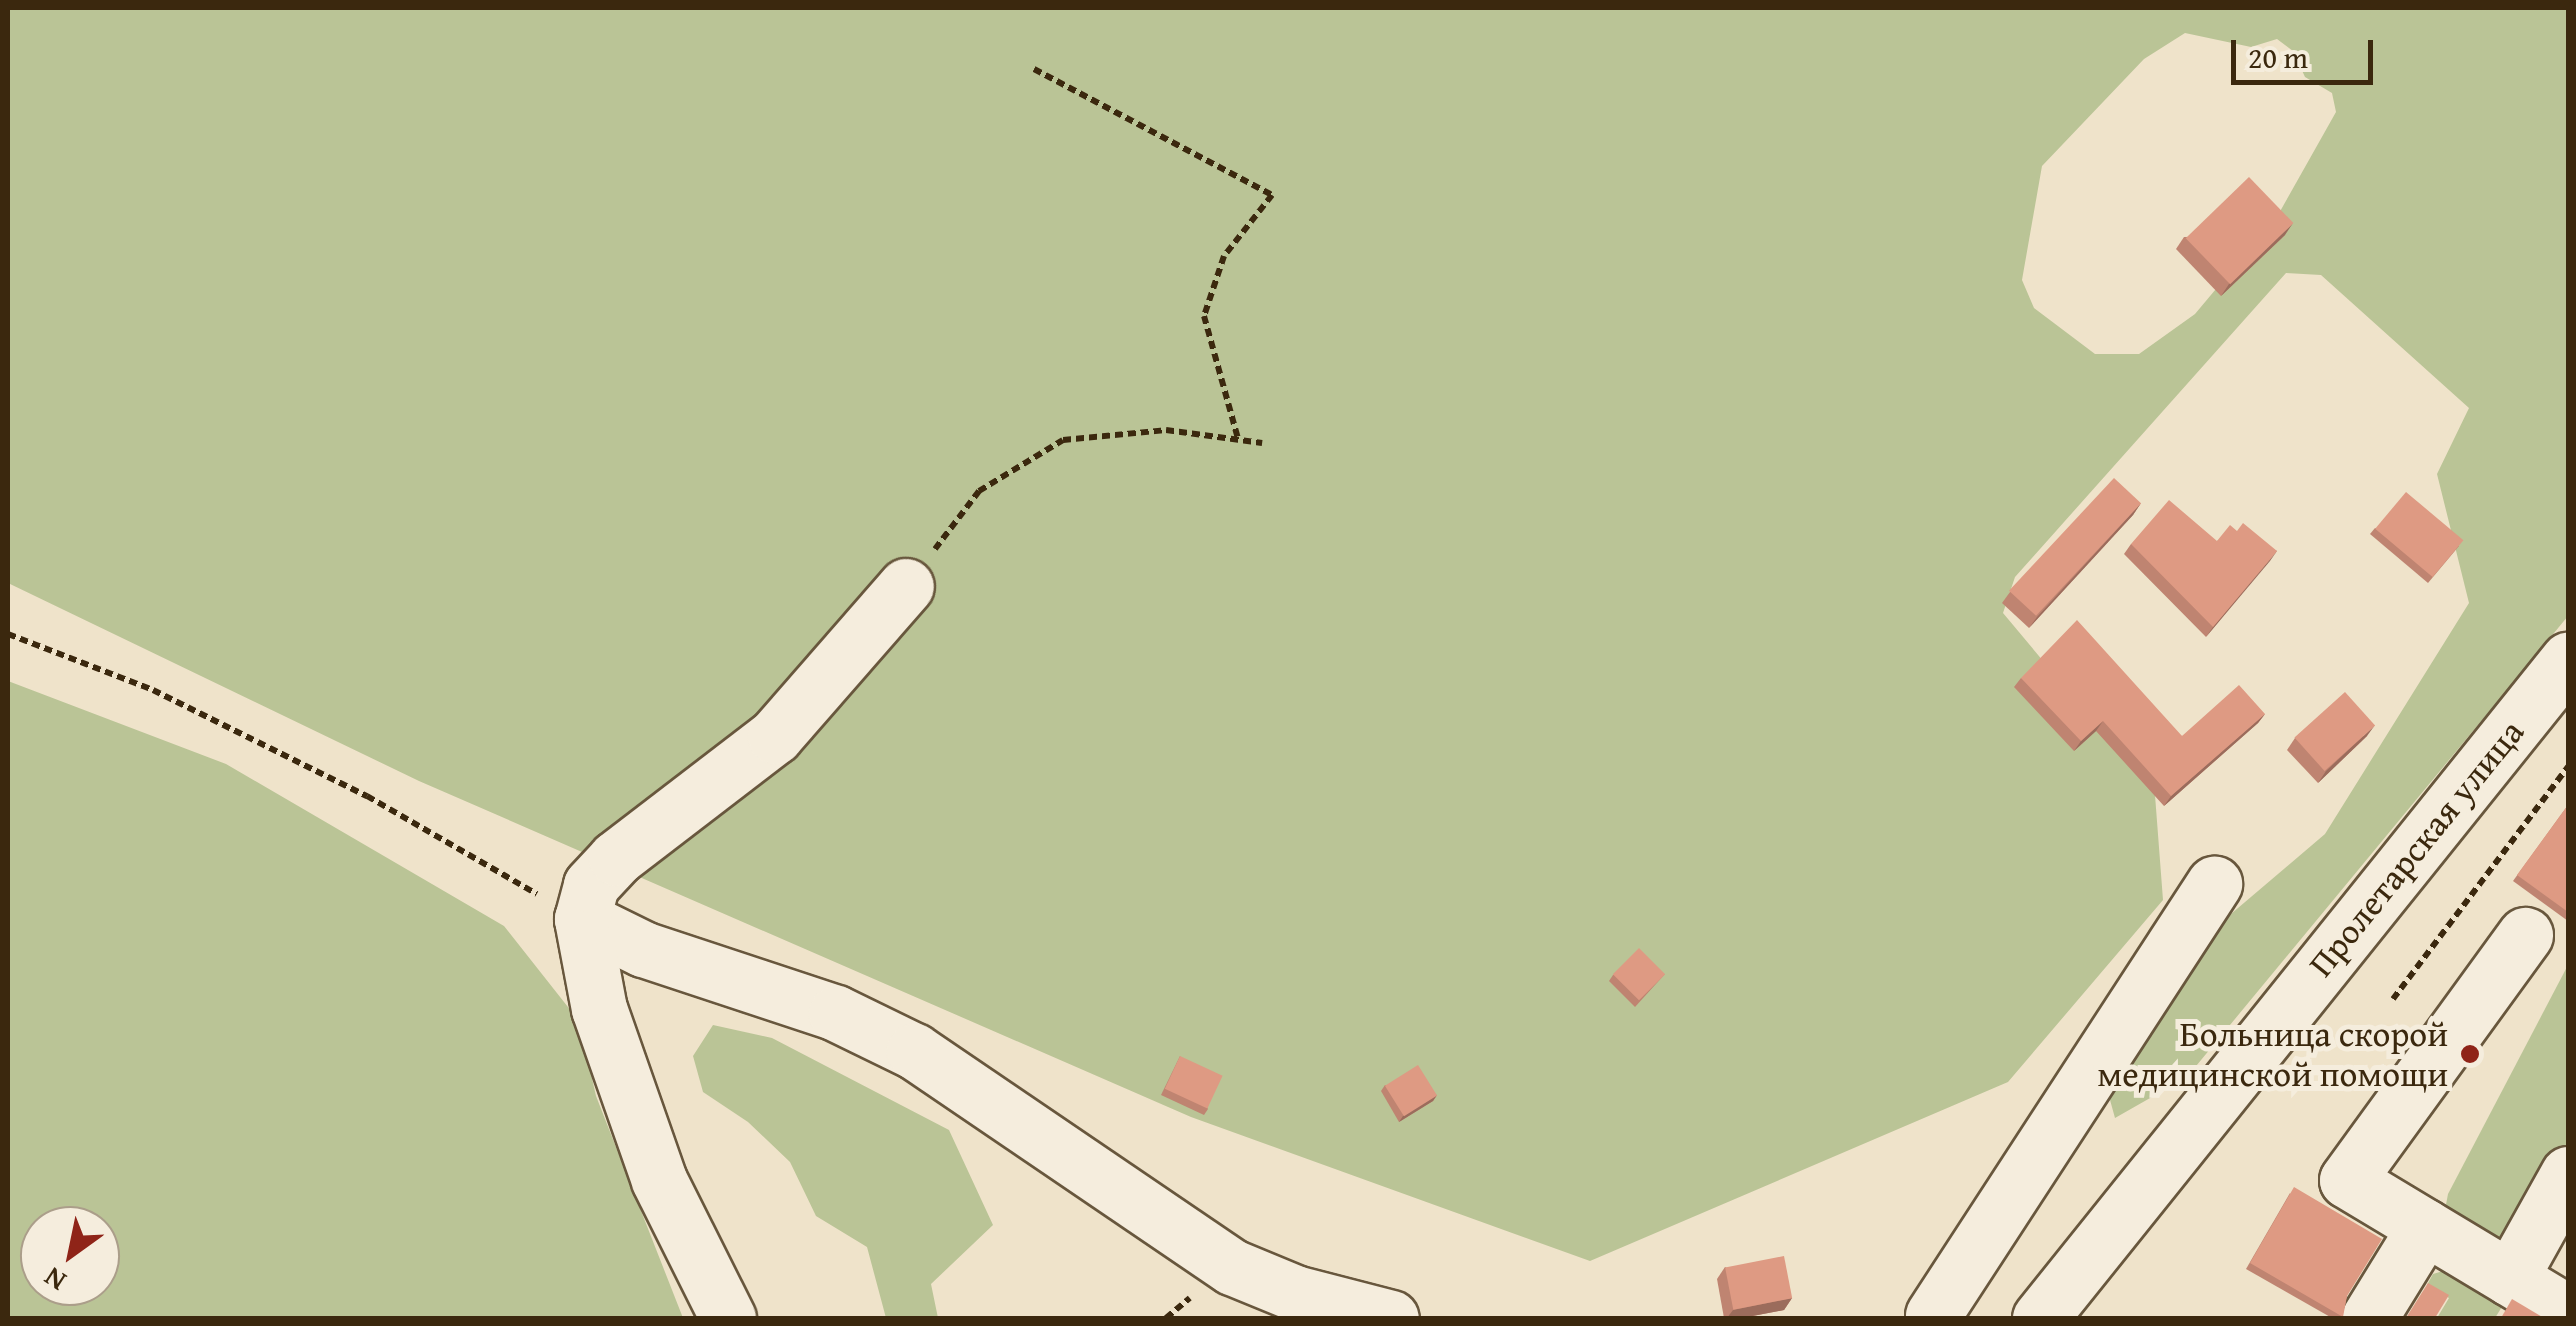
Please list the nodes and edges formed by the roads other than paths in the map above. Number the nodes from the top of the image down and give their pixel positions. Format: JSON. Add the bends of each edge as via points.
{"nodes":[{"id":1,"x":906,"y":586,"type":"road end"},
{"id":2,"x":2568,"y":660,"type":"edge"},
{"id":3,"x":2214,"y":884,"type":"dead end"},
{"id":4,"x":582,"y":918,"type":"junction"},
{"id":5,"x":2525,"y":935,"type":"dead end"},
{"id":6,"x":2568,"y":1174,"type":"edge"},
{"id":7,"x":2424,"y":1227,"type":"junction"},
{"id":8,"x":2510,"y":1278,"type":"junction"},
{"id":9,"x":2568,"y":1312,"type":"edge"},
{"id":10,"x":1950,"y":1317,"type":"edge"},
{"id":11,"x":728,"y":1318,"type":"edge"},
{"id":12,"x":1391,"y":1318,"type":"edge"},
{"id":13,"x":2040,"y":1318,"type":"edge"},
{"id":14,"x":2369,"y":1318,"type":"edge"}],
"edges":[{"from":1,"to":4,"type":"street","via":[[774,736],[616,858],[590,885]]},
{"from":2,"to":13,"type":"street","name":"Пролетарская улица"},
{"from":3,"to":10,"type":"street"},
{"from":4,"to":11,"type":"street","via":[[599,1009],[659,1180]]},
{"from":4,"to":12,"type":"street","via":[[644,949],[836,1013],[914,1050],[1232,1268],[1295,1294]]},
{"from":5,"to":7,"type":"street","via":[[2347,1180]]},
{"from":6,"to":8,"type":"street"},
{"from":7,"to":8,"type":"street"},
{"from":7,"to":14,"type":"street"},
{"from":8,"to":9,"type":"street"}]}
